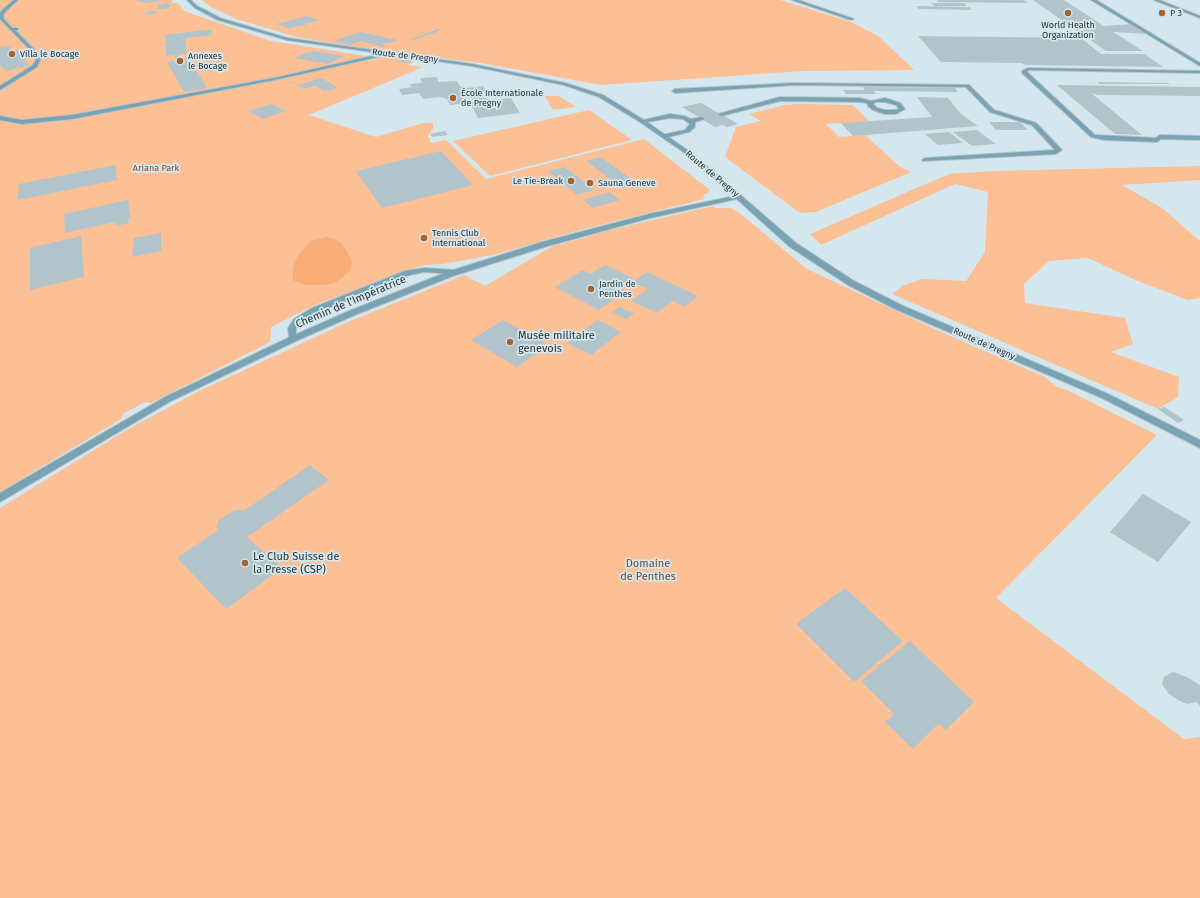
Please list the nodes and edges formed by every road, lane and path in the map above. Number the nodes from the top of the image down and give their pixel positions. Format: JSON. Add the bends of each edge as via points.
{"nodes":[{"id":1,"x":16,"y":0,"type":"edge"},
{"id":2,"x":189,"y":0,"type":"edge"},
{"id":3,"x":794,"y":0,"type":"edge"},
{"id":4,"x":1093,"y":0,"type":"edge"},
{"id":5,"x":1156,"y":0,"type":"edge"},
{"id":6,"x":1200,"y":17,"type":"edge"},
{"id":7,"x":852,"y":19,"type":"dead end"},
{"id":8,"x":11,"y":29,"type":"junction"},
{"id":9,"x":16,"y":34,"type":"junction"},
{"id":10,"x":385,"y":54,"type":"junction"},
{"id":11,"x":1200,"y":65,"type":"edge"},
{"id":12,"x":1200,"y":72,"type":"edge"},
{"id":13,"x":754,"y":86,"type":"junction"},
{"id":14,"x":0,"y":88,"type":"edge"},
{"id":15,"x":675,"y":91,"type":"dead end"},
{"id":16,"x":759,"y":91,"type":"dead end"},
{"id":17,"x":763,"y":96,"type":"dead end"},
{"id":18,"x":768,"y":101,"type":"junction"},
{"id":19,"x":871,"y":102,"type":"junction"},
{"id":20,"x":721,"y":114,"type":"dead end"},
{"id":21,"x":0,"y":118,"type":"edge"},
{"id":22,"x":702,"y":119,"type":"dead end"},
{"id":23,"x":642,"y":121,"type":"junction"},
{"id":24,"x":691,"y":121,"type":"junction"},
{"id":25,"x":664,"y":136,"type":"junction"},
{"id":26,"x":1200,"y":138,"type":"edge"},
{"id":27,"x":925,"y":160,"type":"dead end"},
{"id":28,"x":739,"y":196,"type":"junction"},
{"id":29,"x":455,"y":272,"type":"junction"},
{"id":30,"x":293,"y":339,"type":"junction"},
{"id":31,"x":1200,"y":444,"type":"edge"},
{"id":32,"x":0,"y":498,"type":"edge"}],
"edges":[{"from":1,"to":8,"type":"street","via":[[1,15]]},
{"from":2,"to":10,"type":"street","name":"Route de Pregny","via":[[211,15],[261,32],[309,43]]},
{"from":3,"to":7,"type":"street"},
{"from":4,"to":11,"type":"street"},
{"from":5,"to":6,"type":"street"},
{"from":8,"to":9,"type":"street"},
{"from":8,"to":9,"type":"street","via":[[19,29]]},
{"from":9,"to":14,"type":"street","via":[[38,56],[37,63]]},
{"from":10,"to":21,"type":"street","via":[[274,79],[72,117],[22,122]]},
{"from":10,"to":23,"type":"street","name":"Route de Pregny","via":[[472,65],[565,84],[601,96]]},
{"from":12,"to":26,"type":"street","via":[[1028,69],[1024,72],[1093,136],[1157,140],[1160,137]]},
{"from":13,"to":15,"type":"street"},
{"from":13,"to":16,"type":"street"},
{"from":13,"to":27,"type":"street","via":[[967,86],[992,111],[1034,124],[1059,150]]},
{"from":17,"to":18,"type":"street"},
{"from":18,"to":19,"type":"street","via":[[780,99]]},
{"from":18,"to":20,"type":"street","via":[[755,107]]},
{"from":19,"to":19,"type":"street","via":[[890,101],[902,107],[896,112],[885,112],[871,107]]},
{"from":22,"to":24,"type":"street"},
{"from":23,"to":24,"type":"street","via":[[670,116]]},
{"from":23,"to":25,"type":"street","name":"Route de Pregny"},
{"from":24,"to":25,"type":"street","via":[[693,126],[687,131]]},
{"from":25,"to":28,"type":"street","name":"Route de Pregny","via":[[704,165]]},
{"from":28,"to":29,"type":"street","name":"Chemin de l'Impératrice","via":[[589,232]]},
{"from":28,"to":31,"type":"street","name":"Route de Pregny","via":[[793,245],[851,283],[898,307],[1105,396]]},
{"from":29,"to":30,"type":"street","name":"Chemin de l'Impératrice"},
{"from":29,"to":30,"type":"street","via":[[413,272],[315,310],[297,321],[292,328]]},
{"from":30,"to":32,"type":"street","name":"Chemin de l'Impératrice","via":[[140,414]]}]}
